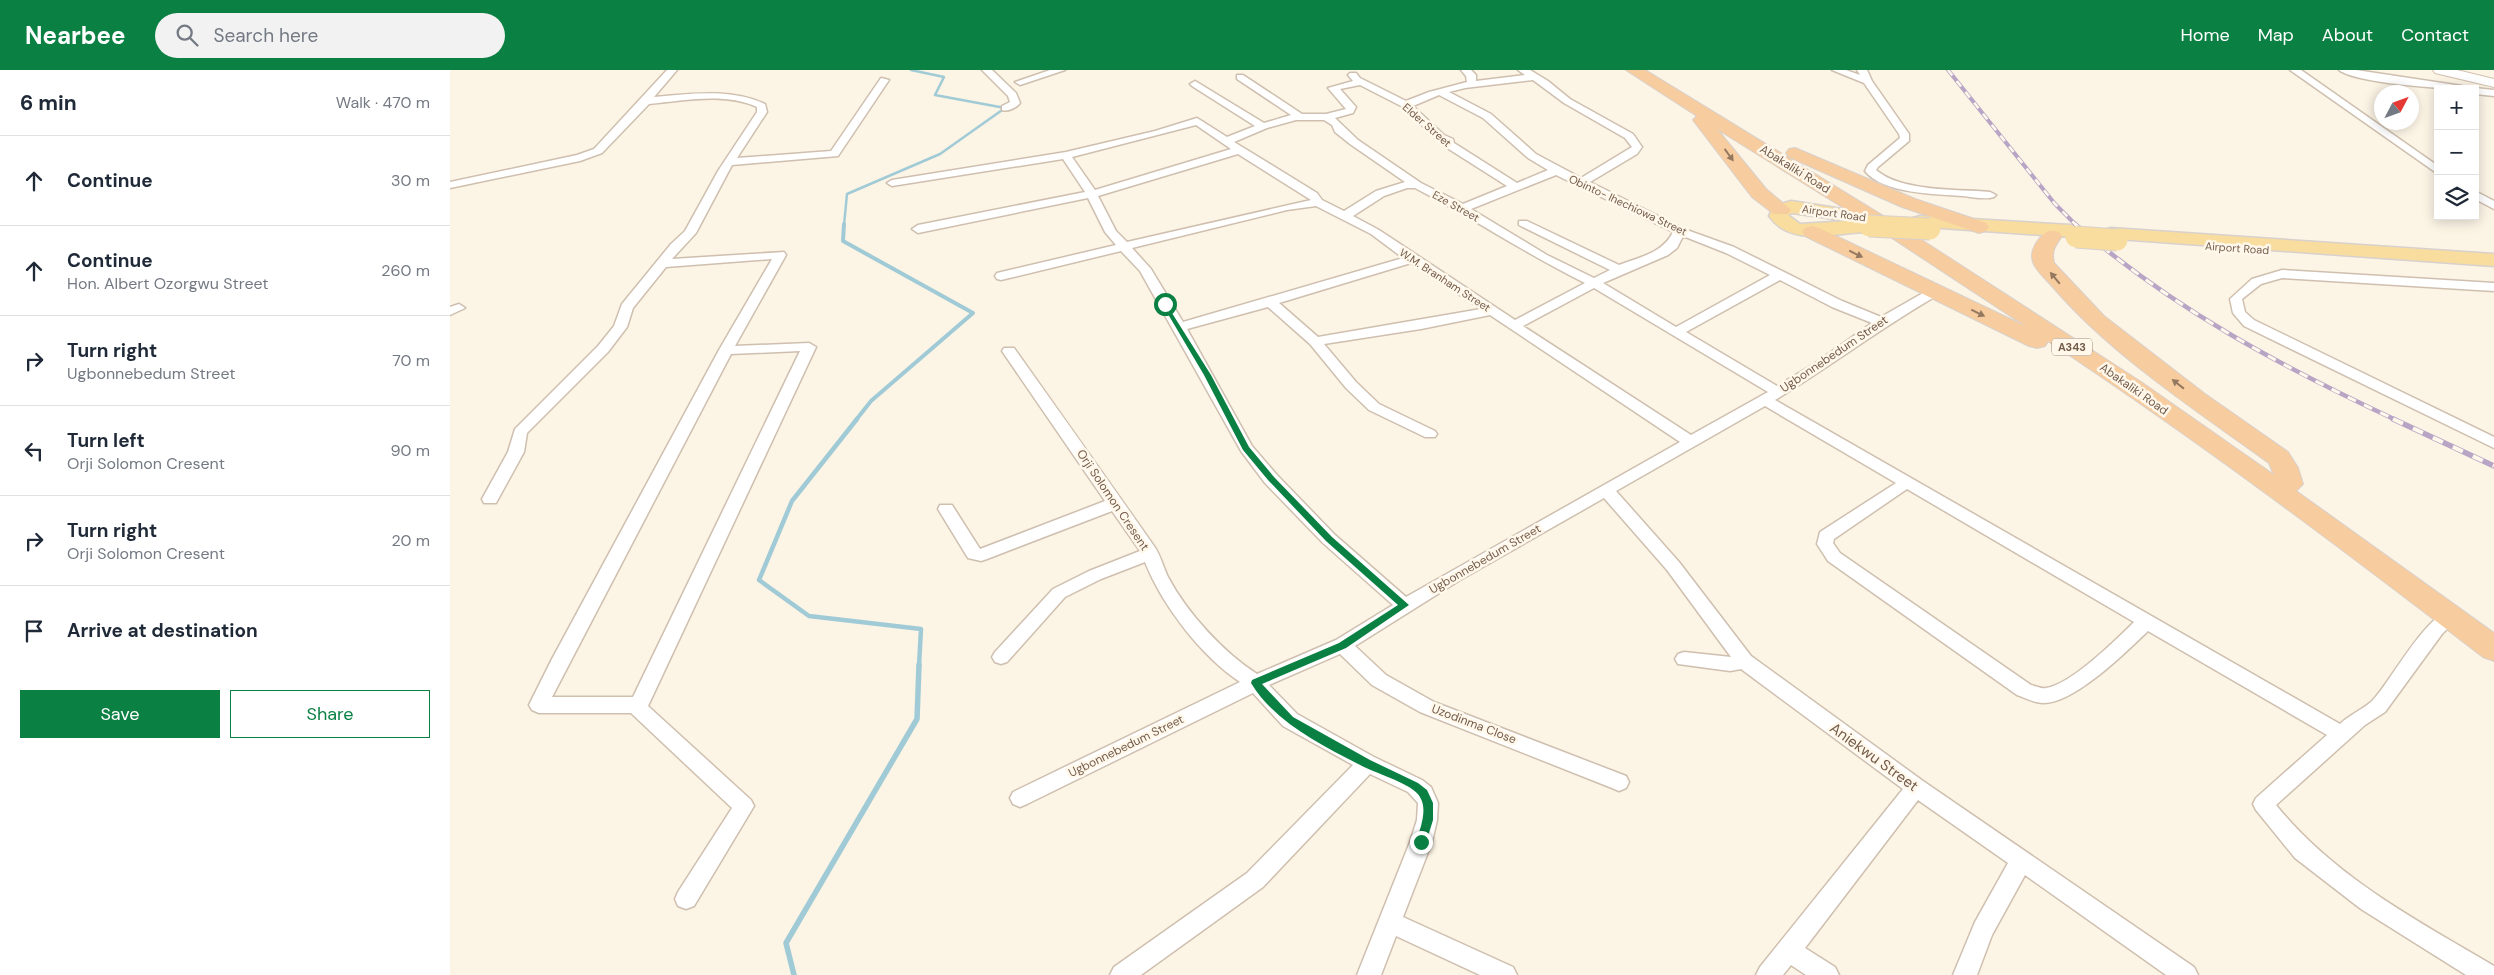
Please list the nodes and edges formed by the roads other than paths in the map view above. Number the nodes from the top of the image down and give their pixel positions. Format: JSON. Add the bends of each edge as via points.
{"nodes":[{"id":1,"x":672,"y":70,"type":"edge"},
{"id":2,"x":987,"y":70,"type":"edge"},
{"id":3,"x":1060,"y":70,"type":"edge"},
{"id":4,"x":1466,"y":70,"type":"edge"},
{"id":5,"x":1523,"y":70,"type":"edge"},
{"id":6,"x":1634,"y":70,"type":"edge"},
{"id":7,"x":1647,"y":70,"type":"edge"},
{"id":8,"x":1837,"y":70,"type":"edge"},
{"id":9,"x":1862,"y":70,"type":"edge"},
{"id":10,"x":2295,"y":70,"type":"edge"},
{"id":11,"x":2344,"y":70,"type":"edge"},
{"id":12,"x":2444,"y":70,"type":"edge"},
{"id":13,"x":1240,"y":77,"type":"dead end"},
{"id":14,"x":1535,"y":77,"type":"junction"},
{"id":15,"x":884,"y":80,"type":"dead end"},
{"id":16,"x":1867,"y":81,"type":"junction"},
{"id":17,"x":1020,"y":82,"type":"dead end"},
{"id":18,"x":1195,"y":84,"type":"dead end"},
{"id":19,"x":1472,"y":84,"type":"junction"},
{"id":20,"x":2494,"y":84,"type":"edge"},
{"id":21,"x":2434,"y":85,"type":"edge"},
{"id":22,"x":1441,"y":92,"type":"junction"},
{"id":23,"x":2479,"y":92,"type":"edge"},
{"id":24,"x":2494,"y":94,"type":"edge"},
{"id":25,"x":646,"y":101,"type":"junction"},
{"id":26,"x":1688,"y":104,"type":"junction"},
{"id":27,"x":1406,"y":105,"type":"junction"},
{"id":28,"x":1005,"y":108,"type":"dead end"},
{"id":29,"x":1300,"y":117,"type":"junction"},
{"id":30,"x":1326,"y":117,"type":"junction"},
{"id":31,"x":1197,"y":121,"type":"joint"},
{"id":32,"x":1263,"y":126,"type":"junction"},
{"id":33,"x":1755,"y":135,"type":"junction"},
{"id":34,"x":1226,"y":141,"type":"junction"},
{"id":35,"x":1239,"y":150,"type":"junction"},
{"id":36,"x":1066,"y":155,"type":"junction"},
{"id":37,"x":730,"y":162,"type":"junction"},
{"id":38,"x":2434,"y":168,"type":"edge"},
{"id":39,"x":1556,"y":171,"type":"junction"},
{"id":40,"x":1582,"y":182,"type":"junction"},
{"id":41,"x":892,"y":183,"type":"dead end"},
{"id":42,"x":450,"y":185,"type":"edge"},
{"id":43,"x":1417,"y":185,"type":"junction"},
{"id":44,"x":1516,"y":187,"type":"junction"},
{"id":45,"x":1092,"y":194,"type":"junction"},
{"id":46,"x":1990,"y":195,"type":"dead end"},
{"id":47,"x":2479,"y":197,"type":"edge"},
{"id":48,"x":1318,"y":202,"type":"junction"},
{"id":49,"x":2494,"y":206,"type":"edge"},
{"id":50,"x":1462,"y":208,"type":"junction"},
{"id":51,"x":1781,"y":210,"type":"junction"},
{"id":52,"x":1346,"y":215,"type":"junction"},
{"id":53,"x":1865,"y":222,"type":"junction"},
{"id":54,"x":1523,"y":223,"type":"dead end"},
{"id":55,"x":1925,"y":226,"type":"junction"},
{"id":56,"x":1979,"y":227,"type":"junction"},
{"id":57,"x":918,"y":229,"type":"dead end"},
{"id":58,"x":1680,"y":231,"type":"junction"},
{"id":59,"x":1812,"y":232,"type":"junction"},
{"id":60,"x":2066,"y":235,"type":"junction"},
{"id":61,"x":2114,"y":237,"type":"junction"},
{"id":62,"x":1126,"y":247,"type":"junction"},
{"id":63,"x":1412,"y":259,"type":"junction"},
{"id":64,"x":2494,"y":260,"type":"edge"},
{"id":65,"x":664,"y":263,"type":"junction"},
{"id":66,"x":2494,"y":266,"type":"edge"},
{"id":67,"x":1620,"y":270,"type":"junction"},
{"id":68,"x":1780,"y":275,"type":"junction"},
{"id":69,"x":1001,"y":276,"type":"dead end"},
{"id":70,"x":1594,"y":283,"type":"junction"},
{"id":71,"x":2494,"y":287,"type":"edge"},
{"id":72,"x":1934,"y":292,"type":"junction"},
{"id":73,"x":1270,"y":302,"type":"junction"},
{"id":74,"x":1492,"y":311,"type":"junction"},
{"id":75,"x":1881,"y":322,"type":"junction"},
{"id":76,"x":1514,"y":326,"type":"junction"},
{"id":77,"x":1180,"y":327,"type":"junction"},
{"id":78,"x":1676,"y":332,"type":"junction"},
{"id":79,"x":1315,"y":341,"type":"junction"},
{"id":80,"x":726,"y":350,"type":"junction"},
{"id":81,"x":1009,"y":351,"type":"dead end"},
{"id":82,"x":2133,"y":387,"type":"junction"},
{"id":83,"x":1771,"y":396,"type":"junction"},
{"id":84,"x":1430,"y":434,"type":"dead end"},
{"id":85,"x":1691,"y":442,"type":"junction"},
{"id":86,"x":2494,"y":443,"type":"edge"},
{"id":87,"x":1906,"y":483,"type":"junction"},
{"id":88,"x":2281,"y":486,"type":"junction"},
{"id":89,"x":1607,"y":491,"type":"junction"},
{"id":90,"x":490,"y":499,"type":"dead end"},
{"id":91,"x":1116,"y":503,"type":"junction"},
{"id":92,"x":946,"y":509,"type":"dead end"},
{"id":93,"x":1150,"y":554,"type":"junction"},
{"id":94,"x":1404,"y":605,"type":"junction"},
{"id":95,"x":2451,"y":616,"type":"junction"},
{"id":96,"x":2146,"y":622,"type":"junction"},
{"id":97,"x":2494,"y":632,"type":"edge"},
{"id":98,"x":1342,"y":645,"type":"junction"},
{"id":99,"x":2494,"y":649,"type":"edge"},
{"id":100,"x":1001,"y":658,"type":"dead end"},
{"id":101,"x":1684,"y":659,"type":"dead end"},
{"id":102,"x":1744,"y":661,"type":"junction"},
{"id":103,"x":1256,"y":683,"type":"junction"},
{"id":104,"x":638,"y":707,"type":"junction"},
{"id":105,"x":2341,"y":734,"type":"junction"},
{"id":106,"x":1367,"y":763,"type":"junction"},
{"id":107,"x":1619,"y":782,"type":"dead end"},
{"id":108,"x":1916,"y":787,"type":"junction"},
{"id":109,"x":1020,"y":798,"type":"dead end"},
{"id":110,"x":2022,"y":859,"type":"junction"},
{"id":111,"x":686,"y":899,"type":"dead end"},
{"id":112,"x":1390,"y":922,"type":"junction"},
{"id":113,"x":1790,"y":951,"type":"junction"},
{"id":114,"x":1122,"y":975,"type":"edge"},
{"id":115,"x":1370,"y":975,"type":"edge"},
{"id":116,"x":1505,"y":975,"type":"edge"},
{"id":117,"x":1768,"y":975,"type":"edge"},
{"id":118,"x":1826,"y":975,"type":"edge"},
{"id":119,"x":1965,"y":975,"type":"edge"},
{"id":120,"x":2186,"y":975,"type":"edge"},
{"id":121,"x":2488,"y":975,"type":"edge"}],
"edges":[{"from":1,"to":25,"type":"street"},
{"from":2,"to":28,"type":"street","via":[[1013,96],[1015,103]]},
{"from":3,"to":17,"type":"street"},
{"from":4,"to":19,"type":"street","via":[[1471,75]]},
{"from":5,"to":14,"type":"street"},
{"from":6,"to":26,"type":"highway","name":"Abakaliki Road","number":"A343"},
{"from":7,"to":33,"type":"highway","name":"Abakaliki Road","number":"A343"},
{"from":8,"to":16,"type":"street"},
{"from":9,"to":16,"type":"street"},
{"from":10,"to":38,"type":"street"},
{"from":11,"to":21,"type":"street"},
{"from":12,"to":20,"type":"main road"},
{"from":13,"to":29,"type":"street"},
{"from":14,"to":19,"type":"street"},
{"from":14,"to":40,"type":"street","via":[[1567,101],[1635,141],[1637,147],[1634,152]]},
{"from":15,"to":37,"type":"street","via":[[834,154]]},
{"from":16,"to":46,"type":"street","via":[[1905,139],[1873,165],[1870,171],[1875,178],[1908,188]]},
{"from":18,"to":32,"type":"street"},
{"from":19,"to":22,"type":"street"},
{"from":22,"to":27,"type":"street"},
{"from":22,"to":39,"type":"street","name":"Obinto- Ihechiowa Street","via":[[1487,116],[1532,156]]},
{"from":23,"to":24,"type":"street"},
{"from":25,"to":37,"type":"street","via":[[732,97],[750,99],[762,106],[762,112]]},
{"from":25,"to":42,"type":"street","via":[[598,151],[580,158]]},
{"from":26,"to":51,"type":"highway","one_way":true,"via":[[1758,193]]},
{"from":26,"to":82,"type":"highway","name":"Abakaliki Road","number":"A343","via":[[1896,232]]},
{"from":27,"to":30,"type":"street","name":"Elder Street","via":[[1357,78],[1333,88],[1346,100],[1350,111]]},
{"from":27,"to":44,"type":"street","name":"Elder Street","via":[[1440,137],[1449,141],[1448,144]]},
{"from":29,"to":30,"type":"street"},
{"from":29,"to":32,"type":"street"},
{"from":30,"to":43,"type":"street","name":"Eze Street","via":[[1337,123],[1354,142]]},
{"from":31,"to":34,"type":"street","name":"W.M. Branham Street"},
{"from":31,"to":36,"type":"street"},
{"from":32,"to":34,"type":"street"},
{"from":33,"to":56,"type":"highway","via":[[1909,204]]},
{"from":33,"to":88,"type":"highway","name":"Abakaliki Road","number":"A343","via":[[2031,303]]},
{"from":34,"to":35,"type":"street","name":"W.M. Branham Street"},
{"from":35,"to":45,"type":"street"},
{"from":35,"to":48,"type":"street","name":"W.M. Branham Street","via":[[1313,195]]},
{"from":36,"to":41,"type":"street"},
{"from":36,"to":45,"type":"street"},
{"from":37,"to":65,"type":"street","via":[[722,171],[690,233]]},
{"from":39,"to":40,"type":"street","name":"Obinto- Ihechiowa Street"},
{"from":39,"to":44,"type":"street"},
{"from":40,"to":58,"type":"street","name":"Obinto- Ihechiowa Street"},
{"from":43,"to":50,"type":"street","name":"Eze Street"},
{"from":43,"to":52,"type":"street","via":[[1404,183],[1390,188]]},
{"from":44,"to":50,"type":"street"},
{"from":45,"to":57,"type":"street"},
{"from":45,"to":62,"type":"street","via":[[1112,232]]},
{"from":47,"to":49,"type":"street"},
{"from":48,"to":52,"type":"street","name":"W.M. Branham Street"},
{"from":48,"to":62,"type":"street"},
{"from":50,"to":70,"type":"street","name":"Eze Street","via":[[1543,258]]},
{"from":51,"to":53,"type":"main road","name":"Airport Road","via":[[1803,208]]},
{"from":51,"to":59,"type":"main road","name":"Airport Road","via":[[1778,216],[1783,222]]},
{"from":52,"to":63,"type":"street","name":"W.M. Branham Street"},
{"from":53,"to":55,"type":"main road","name":"Airport Road","bridge":true},
{"from":53,"to":59,"type":"main road","name":"Airport Road"},
{"from":54,"to":67,"type":"street"},
{"from":55,"to":56,"type":"main road","name":"Airport Road"},
{"from":55,"to":60,"type":"main road","name":"Airport Road"},
{"from":56,"to":60,"type":"main road","name":"Airport Road"},
{"from":58,"to":67,"type":"street","via":[[1673,245],[1664,252]]},
{"from":58,"to":68,"type":"street","name":"Obinto- Ihechiowa Street","via":[[1721,246]]},
{"from":59,"to":72,"type":"highway","one_way":true},
{"from":60,"to":61,"type":"main road","name":"Airport Road","bridge":true},
{"from":88,"to":60,"type":"highway","one_way":true,"via":[[2285,468],[2279,458],[2196,399],[2096,321],[2044,264],[2044,246]]},
{"from":61,"to":64,"type":"main road","name":"Airport Road"},
{"from":61,"to":66,"type":"main road","name":"Airport Road"},
{"from":62,"to":69,"type":"street"},
{"from":62,"to":77,"type":"street","via":[[1145,269]]},
{"from":63,"to":73,"type":"street"},
{"from":63,"to":74,"type":"street","name":"W.M. Branham Street"},
{"from":65,"to":80,"type":"street","via":[[780,255]]},
{"from":65,"to":90,"type":"street","via":[[627,307],[620,327],[603,349],[520,432],[516,452]]},
{"from":67,"to":70,"type":"street"},
{"from":68,"to":75,"type":"street","name":"Obinto- Ihechiowa Street"},
{"from":68,"to":78,"type":"street"},
{"from":70,"to":76,"type":"street"},
{"from":70,"to":78,"type":"street","name":"Eze Street"},
{"from":71,"to":86,"type":"street","via":[[2282,274],[2261,278],[2246,286],[2236,299],[2239,313],[2249,323]]},
{"from":72,"to":75,"type":"street","name":"Ugbonnebedum Street"},
{"from":72,"to":82,"type":"highway","one_way":true},
{"from":73,"to":77,"type":"street"},
{"from":73,"to":79,"type":"street"},
{"from":74,"to":76,"type":"street","name":"W.M. Branham Street"},
{"from":74,"to":79,"type":"street"},
{"from":75,"to":83,"type":"street","name":"Ugbonnebedum Street"},
{"from":76,"to":85,"type":"street","name":"W.M. Branham Street"},
{"from":77,"to":94,"type":"street","via":[[1246,448],[1329,539]]},
{"from":78,"to":83,"type":"street","name":"Eze Street"},
{"from":79,"to":84,"type":"street","via":[[1374,407]]},
{"from":80,"to":104,"type":"street","via":[[809,347]]},
{"from":80,"to":104,"type":"street","via":[[539,705]]},
{"from":81,"to":91,"type":"street","name":"Orji Solomon Cresent"},
{"from":82,"to":88,"type":"highway","name":"Abakaliki Road","number":"A343"},
{"from":83,"to":85,"type":"street","name":"Ugbonnebedum Street"},
{"from":83,"to":87,"type":"street","name":"Eze Street"},
{"from":85,"to":89,"type":"street","name":"Ugbonnebedum Street"},
{"from":87,"to":96,"type":"street","name":"Eze Street"},
{"from":87,"to":96,"type":"street","via":[[1826,536],[1825,544],[1834,557],[2024,690],[2050,696],[2066,688],[2099,665]]},
{"from":88,"to":95,"type":"highway","name":"Abakaliki Road","number":"A343"},
{"from":88,"to":97,"type":"highway","name":"Abakaliki Road","number":"A343"},
{"from":89,"to":94,"type":"street","name":"Ugbonnebedum Street"},
{"from":89,"to":102,"type":"street","name":"Aniekwu Street","via":[[1673,566]]},
{"from":91,"to":92,"type":"street","via":[[981,555],[974,554]]},
{"from":91,"to":93,"type":"street","name":"Orji Solomon Cresent"},
{"from":93,"to":100,"type":"street","via":[[1059,593]]},
{"from":93,"to":103,"type":"street","name":"Orji Solomon Cresent","via":[[1176,604],[1215,651]]},
{"from":94,"to":98,"type":"street","name":"Ugbonnebedum Street"},
{"from":95,"to":99,"type":"highway","name":"Abakaliki Road","number":"A343"},
{"from":95,"to":105,"type":"street","via":[[2436,629],[2378,706]]},
{"from":96,"to":105,"type":"street","name":"Eze Street"},
{"from":98,"to":103,"type":"street","name":"Ugbonnebedum Street"},
{"from":98,"to":107,"type":"street","name":"Uzodinma Close","via":[[1378,680],[1427,706]]},
{"from":101,"to":102,"type":"street","via":[[1730,664]]},
{"from":102,"to":108,"type":"street","name":"Aniekwu Street"},
{"from":103,"to":106,"type":"street","name":"Orji Solomon Cresent","via":[[1290,720]]},
{"from":103,"to":109,"type":"street","name":"Ugbonnebedum Street"},
{"from":104,"to":111,"type":"street","via":[[744,806]]},
{"from":105,"to":121,"type":"street","via":[[2263,804],[2303,850],[2330,873],[2395,920]]},
{"from":106,"to":112,"type":"street","name":"Orji Solomon Cresent","via":[[1415,786],[1424,793],[1428,803],[1421,842]]},
{"from":106,"to":114,"type":"street","via":[[1255,880]]},
{"from":108,"to":110,"type":"street","name":"Aniekwu Street"},
{"from":108,"to":113,"type":"street"},
{"from":110,"to":119,"type":"street","via":[[1983,930]]},
{"from":110,"to":120,"type":"street","name":"Aniekwu Street"},
{"from":112,"to":115,"type":"street","name":"Orji Solomon Cresent"},
{"from":112,"to":116,"type":"street"},
{"from":113,"to":117,"type":"street"},
{"from":113,"to":118,"type":"street"}]}
